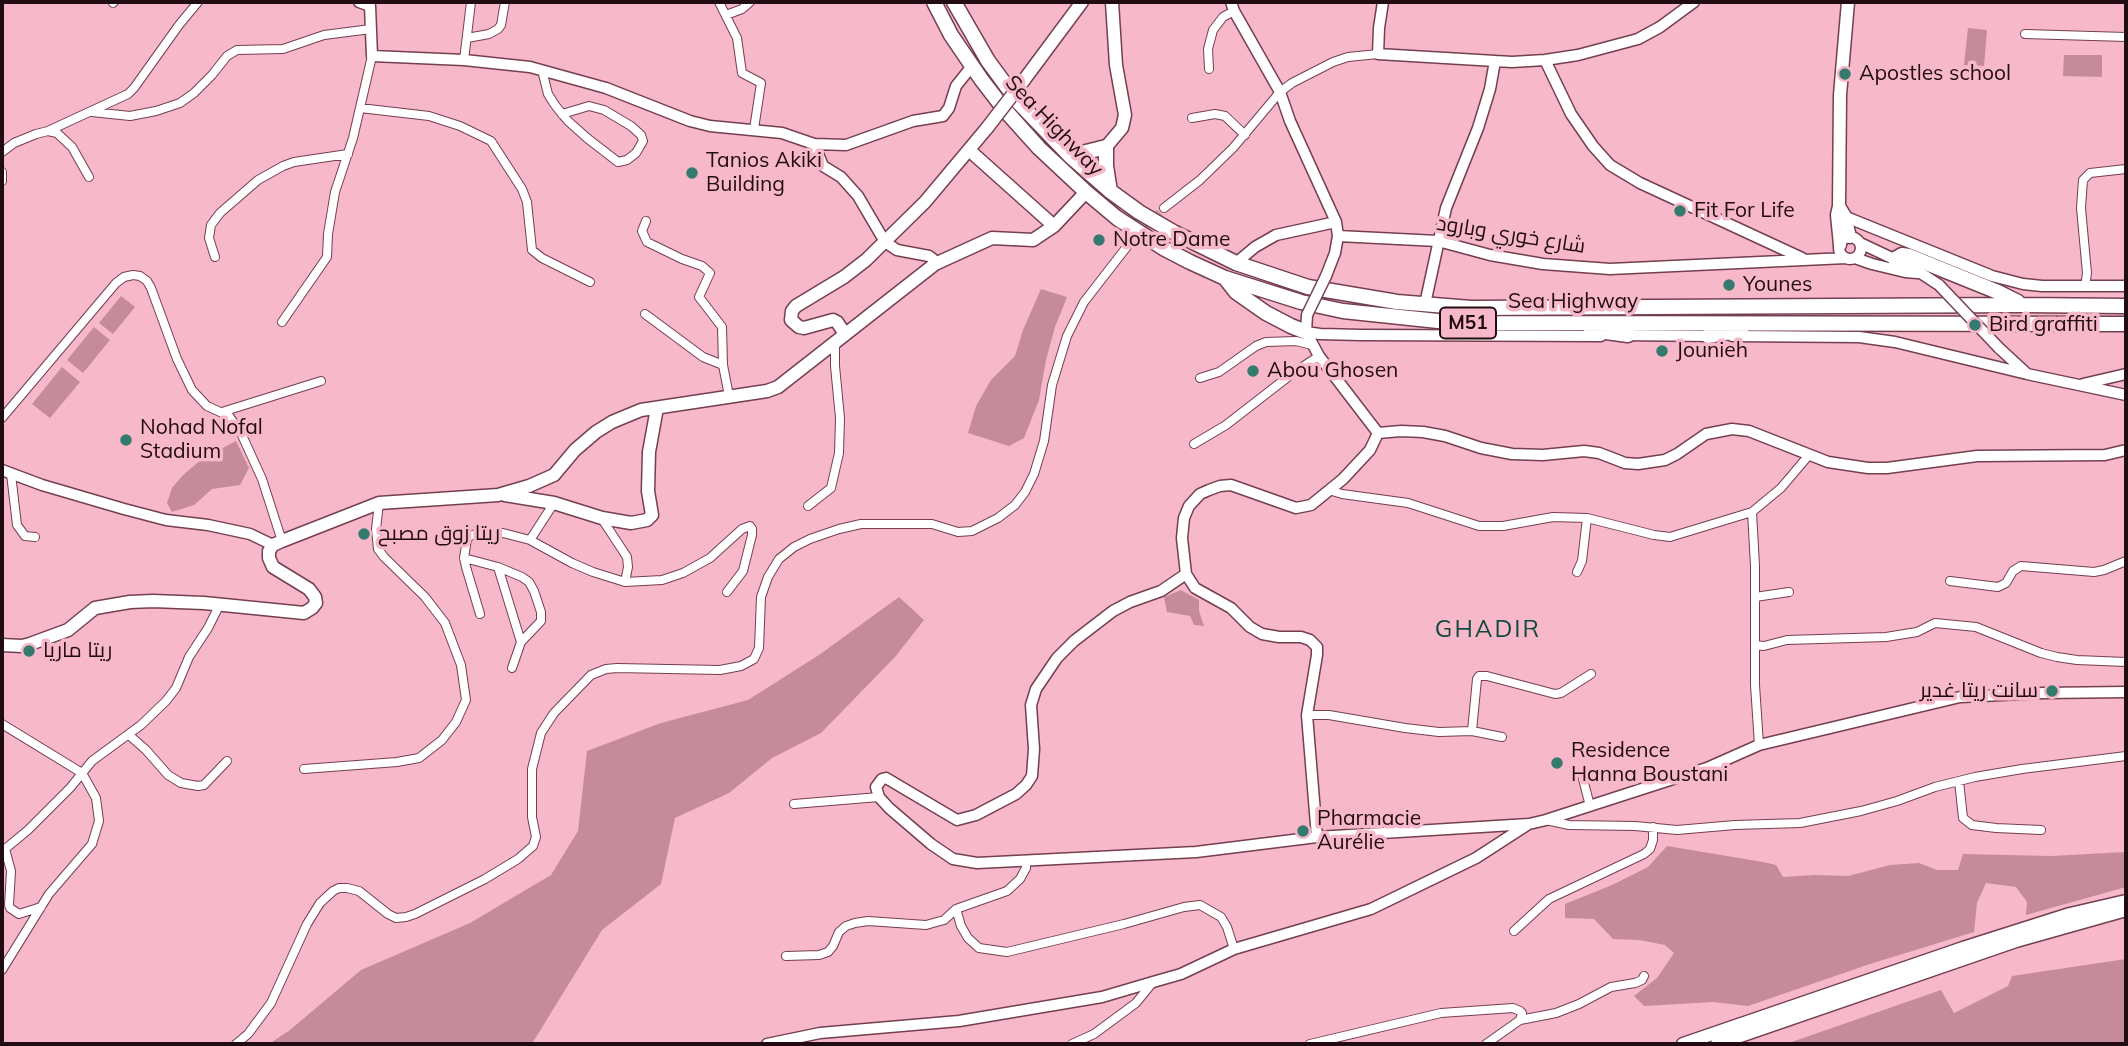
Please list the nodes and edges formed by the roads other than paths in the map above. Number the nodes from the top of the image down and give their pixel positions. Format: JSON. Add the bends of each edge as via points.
{"nodes":[{"id":1,"x":198,"y":2,"type":"edge"},
{"id":2,"x":471,"y":2,"type":"edge"},
{"id":3,"x":505,"y":2,"type":"edge"},
{"id":4,"x":719,"y":2,"type":"edge"},
{"id":5,"x":750,"y":2,"type":"edge"},
{"id":6,"x":934,"y":2,"type":"edge"},
{"id":7,"x":954,"y":2,"type":"edge"},
{"id":8,"x":1082,"y":2,"type":"edge"},
{"id":9,"x":1112,"y":2,"type":"edge"},
{"id":10,"x":1383,"y":2,"type":"edge"},
{"id":11,"x":1694,"y":2,"type":"edge"},
{"id":12,"x":1848,"y":2,"type":"edge"},
{"id":13,"x":367,"y":3,"type":"edge"},
{"id":14,"x":1232,"y":6,"type":"edge"},
{"id":15,"x":726,"y":15,"type":"junction"},
{"id":16,"x":371,"y":29,"type":"junction"},
{"id":17,"x":2025,"y":34,"type":"dead end"},
{"id":18,"x":2126,"y":37,"type":"edge"},
{"id":19,"x":467,"y":38,"type":"junction"},
{"id":20,"x":1378,"y":54,"type":"junction"},
{"id":21,"x":372,"y":56,"type":"junction"},
{"id":22,"x":464,"y":60,"type":"junction"},
{"id":23,"x":1545,"y":60,"type":"junction"},
{"id":24,"x":1495,"y":61,"type":"junction"},
{"id":25,"x":972,"y":66,"type":"junction"},
{"id":26,"x":542,"y":69,"type":"junction"},
{"id":27,"x":1209,"y":69,"type":"dead end"},
{"id":28,"x":1280,"y":92,"type":"junction"},
{"id":29,"x":360,"y":108,"type":"junction"},
{"id":30,"x":92,"y":112,"type":"junction"},
{"id":31,"x":562,"y":114,"type":"junction"},
{"id":32,"x":1192,"y":118,"type":"dead end"},
{"id":33,"x":754,"y":129,"type":"junction"},
{"id":34,"x":48,"y":131,"type":"junction"},
{"id":35,"x":1245,"y":135,"type":"junction"},
{"id":36,"x":814,"y":144,"type":"junction"},
{"id":37,"x":1107,"y":147,"type":"junction"},
{"id":38,"x":969,"y":150,"type":"junction"},
{"id":39,"x":2,"y":152,"type":"edge"},
{"id":40,"x":348,"y":154,"type":"junction"},
{"id":41,"x":1070,"y":156,"type":"junction"},
{"id":42,"x":2126,"y":169,"type":"edge"},
{"id":43,"x":2,"y":172,"type":"edge"},
{"id":44,"x":89,"y":177,"type":"dead end"},
{"id":45,"x":2,"y":181,"type":"edge"},
{"id":46,"x":1110,"y":191,"type":"junction"},
{"id":47,"x":1086,"y":192,"type":"junction"},
{"id":48,"x":1164,"y":208,"type":"tunnel mouth"},
{"id":49,"x":1840,"y":212,"type":"junction"},
{"id":50,"x":646,"y":221,"type":"dead end"},
{"id":51,"x":1336,"y":222,"type":"junction"},
{"id":52,"x":1054,"y":226,"type":"junction"},
{"id":53,"x":1866,"y":226,"type":"junction"},
{"id":54,"x":1338,"y":236,"type":"junction"},
{"id":55,"x":1438,"y":241,"type":"junction"},
{"id":56,"x":885,"y":242,"type":"junction"},
{"id":57,"x":1129,"y":244,"type":"tunnel mouth"},
{"id":58,"x":1849,"y":247,"type":"junction"},
{"id":59,"x":215,"y":257,"type":"dead end"},
{"id":60,"x":1804,"y":259,"type":"junction"},
{"id":61,"x":1895,"y":259,"type":"junction"},
{"id":62,"x":1236,"y":263,"type":"junction"},
{"id":63,"x":935,"y":264,"type":"junction"},
{"id":64,"x":1920,"y":273,"type":"junction"},
{"id":65,"x":1225,"y":278,"type":"junction"},
{"id":66,"x":590,"y":282,"type":"dead end"},
{"id":67,"x":2126,"y":286,"type":"edge"},
{"id":68,"x":2085,"y":287,"type":"junction"},
{"id":69,"x":1425,"y":304,"type":"junction"},
{"id":70,"x":2022,"y":304,"type":"junction"},
{"id":71,"x":2126,"y":306,"type":"edge"},
{"id":72,"x":645,"y":314,"type":"dead end"},
{"id":73,"x":282,"y":322,"type":"dead end"},
{"id":74,"x":1548,"y":323,"type":"junction"},
{"id":75,"x":1775,"y":324,"type":"junction"},
{"id":76,"x":2126,"y":324,"type":"edge"},
{"id":77,"x":1628,"y":335,"type":"junction"},
{"id":78,"x":1708,"y":336,"type":"junction"},
{"id":79,"x":840,"y":338,"type":"junction"},
{"id":80,"x":1309,"y":338,"type":"junction"},
{"id":81,"x":1319,"y":356,"type":"junction"},
{"id":82,"x":723,"y":365,"type":"junction"},
{"id":83,"x":2028,"y":374,"type":"junction"},
{"id":84,"x":2126,"y":374,"type":"edge"},
{"id":85,"x":1200,"y":378,"type":"dead end"},
{"id":86,"x":321,"y":381,"type":"dead end"},
{"id":87,"x":2080,"y":384,"type":"junction"},
{"id":88,"x":2126,"y":395,"type":"edge"},
{"id":89,"x":729,"y":396,"type":"junction"},
{"id":90,"x":657,"y":408,"type":"junction"},
{"id":91,"x":222,"y":412,"type":"junction"},
{"id":92,"x":2,"y":418,"type":"edge"},
{"id":93,"x":1378,"y":433,"type":"junction"},
{"id":94,"x":1194,"y":444,"type":"dead end"},
{"id":95,"x":2126,"y":450,"type":"edge"},
{"id":96,"x":1809,"y":455,"type":"junction"},
{"id":97,"x":6,"y":472,"type":"edge"},
{"id":98,"x":1329,"y":490,"type":"junction"},
{"id":99,"x":498,"y":495,"type":"junction"},
{"id":100,"x":379,"y":503,"type":"junction"},
{"id":101,"x":554,"y":503,"type":"junction"},
{"id":102,"x":808,"y":506,"type":"dead end"},
{"id":103,"x":1752,"y":512,"type":"junction"},
{"id":104,"x":1587,"y":518,"type":"junction"},
{"id":105,"x":602,"y":519,"type":"junction"},
{"id":106,"x":34,"y":537,"type":"dead end"},
{"id":107,"x":530,"y":540,"type":"junction"},
{"id":108,"x":277,"y":543,"type":"junction"},
{"id":109,"x":464,"y":558,"type":"junction"},
{"id":110,"x":2126,"y":561,"type":"edge"},
{"id":111,"x":498,"y":567,"type":"junction"},
{"id":112,"x":1577,"y":572,"type":"dead end"},
{"id":113,"x":1186,"y":574,"type":"junction"},
{"id":114,"x":1950,"y":581,"type":"dead end"},
{"id":115,"x":625,"y":582,"type":"junction"},
{"id":116,"x":727,"y":592,"type":"dead end"},
{"id":117,"x":1788,"y":592,"type":"dead end"},
{"id":118,"x":1755,"y":597,"type":"junction"},
{"id":119,"x":220,"y":604,"type":"junction"},
{"id":120,"x":480,"y":614,"type":"dead end"},
{"id":121,"x":522,"y":642,"type":"junction"},
{"id":122,"x":2,"y":645,"type":"edge"},
{"id":123,"x":1755,"y":645,"type":"junction"},
{"id":124,"x":2126,"y":662,"type":"edge"},
{"id":125,"x":512,"y":668,"type":"dead end"},
{"id":126,"x":1591,"y":674,"type":"dead end"},
{"id":127,"x":2126,"y":692,"type":"edge"},
{"id":128,"x":1307,"y":715,"type":"junction"},
{"id":129,"x":2,"y":724,"type":"edge"},
{"id":130,"x":1472,"y":732,"type":"junction"},
{"id":131,"x":129,"y":735,"type":"junction"},
{"id":132,"x":1502,"y":737,"type":"dead end"},
{"id":133,"x":1759,"y":746,"type":"junction"},
{"id":134,"x":2126,"y":756,"type":"edge"},
{"id":135,"x":227,"y":761,"type":"dead end"},
{"id":136,"x":304,"y":769,"type":"dead end"},
{"id":137,"x":82,"y":773,"type":"junction"},
{"id":138,"x":1597,"y":775,"type":"dead end"},
{"id":139,"x":1959,"y":781,"type":"junction"},
{"id":140,"x":879,"y":797,"type":"junction"},
{"id":141,"x":794,"y":804,"type":"dead end"},
{"id":142,"x":1590,"y":806,"type":"junction"},
{"id":143,"x":1546,"y":820,"type":"junction"},
{"id":144,"x":1529,"y":824,"type":"junction"},
{"id":145,"x":1653,"y":827,"type":"junction"},
{"id":146,"x":2041,"y":830,"type":"dead end"},
{"id":147,"x":1317,"y":837,"type":"junction"},
{"id":148,"x":3,"y":848,"type":"edge"},
{"id":149,"x":1026,"y":861,"type":"junction"},
{"id":150,"x":2126,"y":901,"type":"edge"},
{"id":151,"x":41,"y":907,"type":"junction"},
{"id":152,"x":956,"y":909,"type":"junction"},
{"id":153,"x":2126,"y":910,"type":"edge"},
{"id":154,"x":1514,"y":931,"type":"dead end"},
{"id":155,"x":1234,"y":948,"type":"junction"},
{"id":156,"x":786,"y":956,"type":"dead end"},
{"id":157,"x":2,"y":970,"type":"edge"},
{"id":158,"x":1644,"y":976,"type":"dead end"},
{"id":159,"x":1153,"y":982,"type":"junction"},
{"id":160,"x":1520,"y":1020,"type":"junction"},
{"id":161,"x":236,"y":1044,"type":"edge"},
{"id":162,"x":767,"y":1044,"type":"edge"},
{"id":163,"x":1072,"y":1044,"type":"edge"},
{"id":164,"x":1310,"y":1044,"type":"edge"},
{"id":165,"x":1486,"y":1044,"type":"edge"},
{"id":166,"x":1683,"y":1044,"type":"edge"},
{"id":167,"x":1717,"y":1044,"type":"edge"}],
"edges":[{"from":1,"to":30,"type":"street","via":[[134,88]]},
{"from":2,"to":19,"type":"street"},
{"from":3,"to":19,"type":"street","via":[[498,29]]},
{"from":4,"to":15,"type":"street"},
{"from":5,"to":15,"type":"street"},
{"from":6,"to":25,"type":"highway","name":"Sea Highway","number":"M51"},
{"from":7,"to":41,"type":"highway","name":"Sea Highway","number":"M51","via":[[1004,83]]},
{"from":8,"to":38,"type":"main road","bridge":true},
{"from":9,"to":37,"type":"main road","via":[[1125,115],[1122,128]]},
{"from":10,"to":20,"type":"street"},
{"from":11,"to":23,"type":"street","via":[[1638,39]]},
{"from":12,"to":49,"type":"main road","via":[[1840,95]]},
{"from":13,"to":16,"type":"street"},
{"from":14,"to":27,"type":"street","via":[[1213,30]]},
{"from":14,"to":28,"type":"street"},
{"from":15,"to":33,"type":"street","via":[[740,48],[742,73],[761,83]]},
{"from":16,"to":21,"type":"street"},
{"from":16,"to":30,"type":"street","via":[[324,35],[283,49],[237,50],[180,103],[130,116]]},
{"from":17,"to":18,"type":"street"},
{"from":19,"to":22,"type":"street"},
{"from":20,"to":24,"type":"street"},
{"from":20,"to":28,"type":"street","via":[[1333,62]]},
{"from":21,"to":22,"type":"street"},
{"from":21,"to":29,"type":"street"},
{"from":22,"to":26,"type":"street"},
{"from":23,"to":24,"type":"street"},
{"from":23,"to":60,"type":"street","via":[[1571,114],[1602,157],[1629,177]]},
{"from":24,"to":55,"type":"street","via":[[1478,128]]},
{"from":25,"to":36,"type":"street","via":[[956,86],[943,116],[913,121],[846,145]]},
{"from":25,"to":47,"type":"highway","name":"Sea Highway","number":"M51","via":[[1024,132]]},
{"from":26,"to":31,"type":"street","via":[[548,94]]},
{"from":26,"to":33,"type":"street","via":[[690,121]]},
{"from":28,"to":35,"type":"street"},
{"from":28,"to":51,"type":"street"},
{"from":29,"to":40,"type":"street"},
{"from":29,"to":66,"type":"street","via":[[429,116],[491,141],[527,202],[532,250]]},
{"from":30,"to":34,"type":"street"},
{"from":31,"to":31,"type":"street","via":[[618,162],[636,153],[643,141],[604,110],[589,106]]},
{"from":32,"to":35,"type":"street","via":[[1225,116]]},
{"from":33,"to":36,"type":"street","via":[[782,132]]},
{"from":34,"to":39,"type":"street"},
{"from":34,"to":44,"type":"street","via":[[62,136],[72,147]]},
{"from":35,"to":48,"type":"street"},
{"from":36,"to":56,"type":"street","via":[[822,166],[841,177],[858,197]]},
{"from":37,"to":41,"type":"highway"},
{"from":37,"to":46,"type":"highway"},
{"from":38,"to":52,"type":"main road"},
{"from":38,"to":56,"type":"main road"},
{"from":40,"to":59,"type":"street","via":[[294,162],[258,180],[211,225],[209,238]]},
{"from":40,"to":73,"type":"street","via":[[335,192],[327,257]]},
{"from":41,"to":46,"type":"highway","name":"Sea Highway","number":"M51"},
{"from":42,"to":68,"type":"street","via":[[2090,173],[2083,180]]},
{"from":43,"to":45,"type":"street"},
{"from":46,"to":62,"type":"highway","name":"Sea Highway","number":"M51","via":[[1175,233]]},
{"from":47,"to":52,"type":"main road"},
{"from":47,"to":65,"type":"highway","name":"Sea Highway","number":"M51","via":[[1127,226]]},
{"from":49,"to":53,"type":"street"},
{"from":49,"to":58,"type":"main road"},
{"from":50,"to":82,"type":"street","via":[[642,231],[647,242],[710,273],[699,297],[722,327]]},
{"from":51,"to":54,"type":"street"},
{"from":51,"to":62,"type":"street","via":[[1276,235]]},
{"from":52,"to":63,"type":"main road","via":[[1033,240],[986,240]]},
{"from":53,"to":58,"type":"street"},
{"from":53,"to":68,"type":"street","via":[[1992,276],[2042,286]]},
{"from":54,"to":55,"type":"street","name":"شارع خوري وبارود"},
{"from":54,"to":80,"type":"street","bridge":true,"via":[[1307,315]]},
{"from":55,"to":60,"type":"street","name":"شارع خوري وبارود","via":[[1543,264],[1610,269]]},
{"from":55,"to":69,"type":"street"},
{"from":56,"to":63,"type":"street","via":[[897,250],[929,256]]},
{"from":56,"to":79,"type":"main road","via":[[844,277],[792,311],[791,320],[799,327],[837,322]]},
{"from":57,"to":161,"type":"street","via":[[1084,302],[1067,336],[1034,474],[1015,505],[972,531],[932,524],[861,524],[794,547],[768,577],[761,597],[759,648],[754,659],[741,666],[720,670],[606,669],[591,675],[541,733],[532,769],[533,846],[473,886],[406,917],[388,914],[359,891],[334,891],[307,924],[271,1003]]},
{"from":58,"to":60,"type":"street","name":"شارع خوري وبارود","via":[[1827,260]]},
{"from":58,"to":61,"type":"street"},
{"from":58,"to":64,"type":"street","via":[[1905,272]]},
{"from":61,"to":64,"type":"street"},
{"from":61,"to":70,"type":"highway","via":[[1909,256]]},
{"from":62,"to":69,"type":"highway","name":"Sea Highway","number":"M51","via":[[1308,287]]},
{"from":63,"to":79,"type":"main road"},
{"from":64,"to":83,"type":"street","bridge":true,"via":[[1939,285]]},
{"from":65,"to":74,"type":"highway","name":"Sea Highway","number":"M51","via":[[1343,311],[1438,321]]},
{"from":65,"to":80,"type":"highway","via":[[1236,292]]},
{"from":67,"to":68,"type":"street"},
{"from":69,"to":70,"type":"highway","name":"Sea Highway","number":"M51","via":[[1529,309]]},
{"from":70,"to":71,"type":"highway","name":"Sea Highway","number":"M51"},
{"from":72,"to":82,"type":"street","via":[[703,357]]},
{"from":74,"to":75,"type":"highway","name":"Sea Highway","number":"M51"},
{"from":74,"to":77,"type":"highway"},
{"from":75,"to":76,"type":"highway","name":"Sea Highway","number":"M51"},
{"from":75,"to":78,"type":"highway"},
{"from":77,"to":78,"type":"street"},
{"from":77,"to":80,"type":"street","via":[[1320,334]]},
{"from":78,"to":83,"type":"street","via":[[1859,337]]},
{"from":79,"to":89,"type":"main road","via":[[778,387]]},
{"from":79,"to":102,"type":"street","via":[[835,366],[839,453],[831,488]]},
{"from":80,"to":81,"type":"street"},
{"from":80,"to":85,"type":"street","via":[[1266,342],[1219,372]]},
{"from":81,"to":93,"type":"street"},
{"from":81,"to":94,"type":"street"},
{"from":82,"to":89,"type":"street"},
{"from":83,"to":87,"type":"street"},
{"from":84,"to":87,"type":"street"},
{"from":86,"to":91,"type":"street"},
{"from":87,"to":88,"type":"street"},
{"from":89,"to":90,"type":"main road"},
{"from":90,"to":99,"type":"main road","via":[[641,410],[596,432],[549,478]]},
{"from":90,"to":105,"type":"main road","via":[[649,452],[652,515],[635,523]]},
{"from":91,"to":92,"type":"street","via":[[207,406],[192,390],[151,288],[133,275],[107,292]]},
{"from":91,"to":108,"type":"street","via":[[242,433],[262,479]]},
{"from":93,"to":96,"type":"street","via":[[1423,432],[1512,454],[1584,451],[1638,464],[1665,460],[1706,434],[1732,429],[1749,431]]},
{"from":93,"to":98,"type":"street","via":[[1370,450]]},
{"from":95,"to":96,"type":"street","via":[[2105,455],[1977,456],[1887,468],[1848,466]]},
{"from":96,"to":103,"type":"street","via":[[1781,488]]},
{"from":97,"to":106,"type":"street","via":[[17,525],[25,536]]},
{"from":97,"to":108,"type":"street","via":[[142,514]]},
{"from":98,"to":104,"type":"street","via":[[1408,503],[1479,526],[1553,517]]},
{"from":98,"to":113,"type":"street","via":[[1311,505],[1296,508],[1231,485],[1200,494],[1184,518]]},
{"from":99,"to":100,"type":"main road"},
{"from":99,"to":101,"type":"main road"},
{"from":100,"to":108,"type":"main road"},
{"from":100,"to":136,"type":"street","via":[[378,549],[445,624],[461,665],[466,700],[442,740],[419,758]]},
{"from":101,"to":105,"type":"main road"},
{"from":101,"to":107,"type":"street"},
{"from":103,"to":104,"type":"street","via":[[1670,537]]},
{"from":103,"to":118,"type":"street"},
{"from":104,"to":112,"type":"street"},
{"from":105,"to":115,"type":"street","via":[[627,557]]},
{"from":107,"to":109,"type":"street","via":[[503,533],[470,536]]},
{"from":107,"to":115,"type":"street","via":[[572,563]]},
{"from":108,"to":119,"type":"main road","via":[[269,551],[273,567],[309,589],[316,603],[312,608],[303,613]]},
{"from":109,"to":111,"type":"street"},
{"from":109,"to":120,"type":"street"},
{"from":110,"to":114,"type":"street","via":[[2094,572],[2021,566],[1998,587]]},
{"from":111,"to":121,"type":"street"},
{"from":111,"to":121,"type":"street","via":[[528,582],[541,612],[541,621]]},
{"from":113,"to":128,"type":"street","via":[[1195,588],[1231,608],[1262,634],[1314,643],[1318,655]]},
{"from":113,"to":140,"type":"street","via":[[1161,591],[1113,611],[1057,658],[1031,705],[1032,776],[1016,794],[957,820],[886,778],[876,787]]},
{"from":115,"to":116,"type":"street","via":[[662,580],[683,573],[750,526],[743,571]]},
{"from":117,"to":118,"type":"street"},
{"from":118,"to":123,"type":"street"},
{"from":119,"to":122,"type":"main road","via":[[153,601],[101,606],[58,634],[22,646]]},
{"from":119,"to":131,"type":"street","via":[[172,694]]},
{"from":121,"to":125,"type":"street"},
{"from":123,"to":124,"type":"street","via":[[1886,637],[1917,632],[1936,623],[1976,627],[2057,657]]},
{"from":123,"to":133,"type":"street"},
{"from":126,"to":130,"type":"street","via":[[1555,694],[1479,676]]},
{"from":127,"to":133,"type":"street","via":[[1960,697]]},
{"from":128,"to":130,"type":"street"},
{"from":128,"to":147,"type":"street"},
{"from":129,"to":137,"type":"street"},
{"from":130,"to":132,"type":"street"},
{"from":131,"to":135,"type":"street","via":[[181,783],[204,785]]},
{"from":131,"to":137,"type":"street"},
{"from":133,"to":142,"type":"street"},
{"from":134,"to":139,"type":"street"},
{"from":137,"to":148,"type":"street","via":[[28,830]]},
{"from":137,"to":151,"type":"street","via":[[96,798],[96,837]]},
{"from":138,"to":142,"type":"street","via":[[1584,778]]},
{"from":139,"to":145,"type":"street","via":[[1873,808],[1800,823],[1677,830]]},
{"from":139,"to":146,"type":"street","via":[[1963,818],[1972,825]]},
{"from":140,"to":141,"type":"street"},
{"from":140,"to":149,"type":"street","via":[[953,859]]},
{"from":142,"to":143,"type":"street"},
{"from":143,"to":144,"type":"street"},
{"from":143,"to":145,"type":"street"},
{"from":144,"to":147,"type":"street"},
{"from":144,"to":155,"type":"street","via":[[1476,858],[1371,909]]},
{"from":145,"to":154,"type":"street","via":[[1653,840],[1644,854],[1549,899]]},
{"from":147,"to":149,"type":"street","via":[[1196,852]]},
{"from":148,"to":151,"type":"street","via":[[11,871],[10,908],[24,914]]},
{"from":149,"to":152,"type":"street","via":[[1020,879],[1007,891]]},
{"from":150,"to":166,"type":"main road","via":[[1963,948]]},
{"from":151,"to":157,"type":"street"},
{"from":152,"to":155,"type":"street","via":[[968,938],[979,948],[1007,952],[1200,905],[1221,917]]},
{"from":152,"to":156,"type":"street","via":[[944,920],[926,925],[855,923],[839,932],[828,952]]},
{"from":153,"to":167,"type":"main road","via":[[2015,941]]},
{"from":155,"to":159,"type":"street"},
{"from":158,"to":160,"type":"street","via":[[1556,1013]]},
{"from":159,"to":162,"type":"street","via":[[1102,997],[959,1021],[820,1032]]},
{"from":159,"to":163,"type":"street","via":[[1136,1003]]},
{"from":160,"to":164,"type":"street","via":[[1522,1013],[1513,1007],[1441,1013]]},
{"from":160,"to":165,"type":"street"}]}
